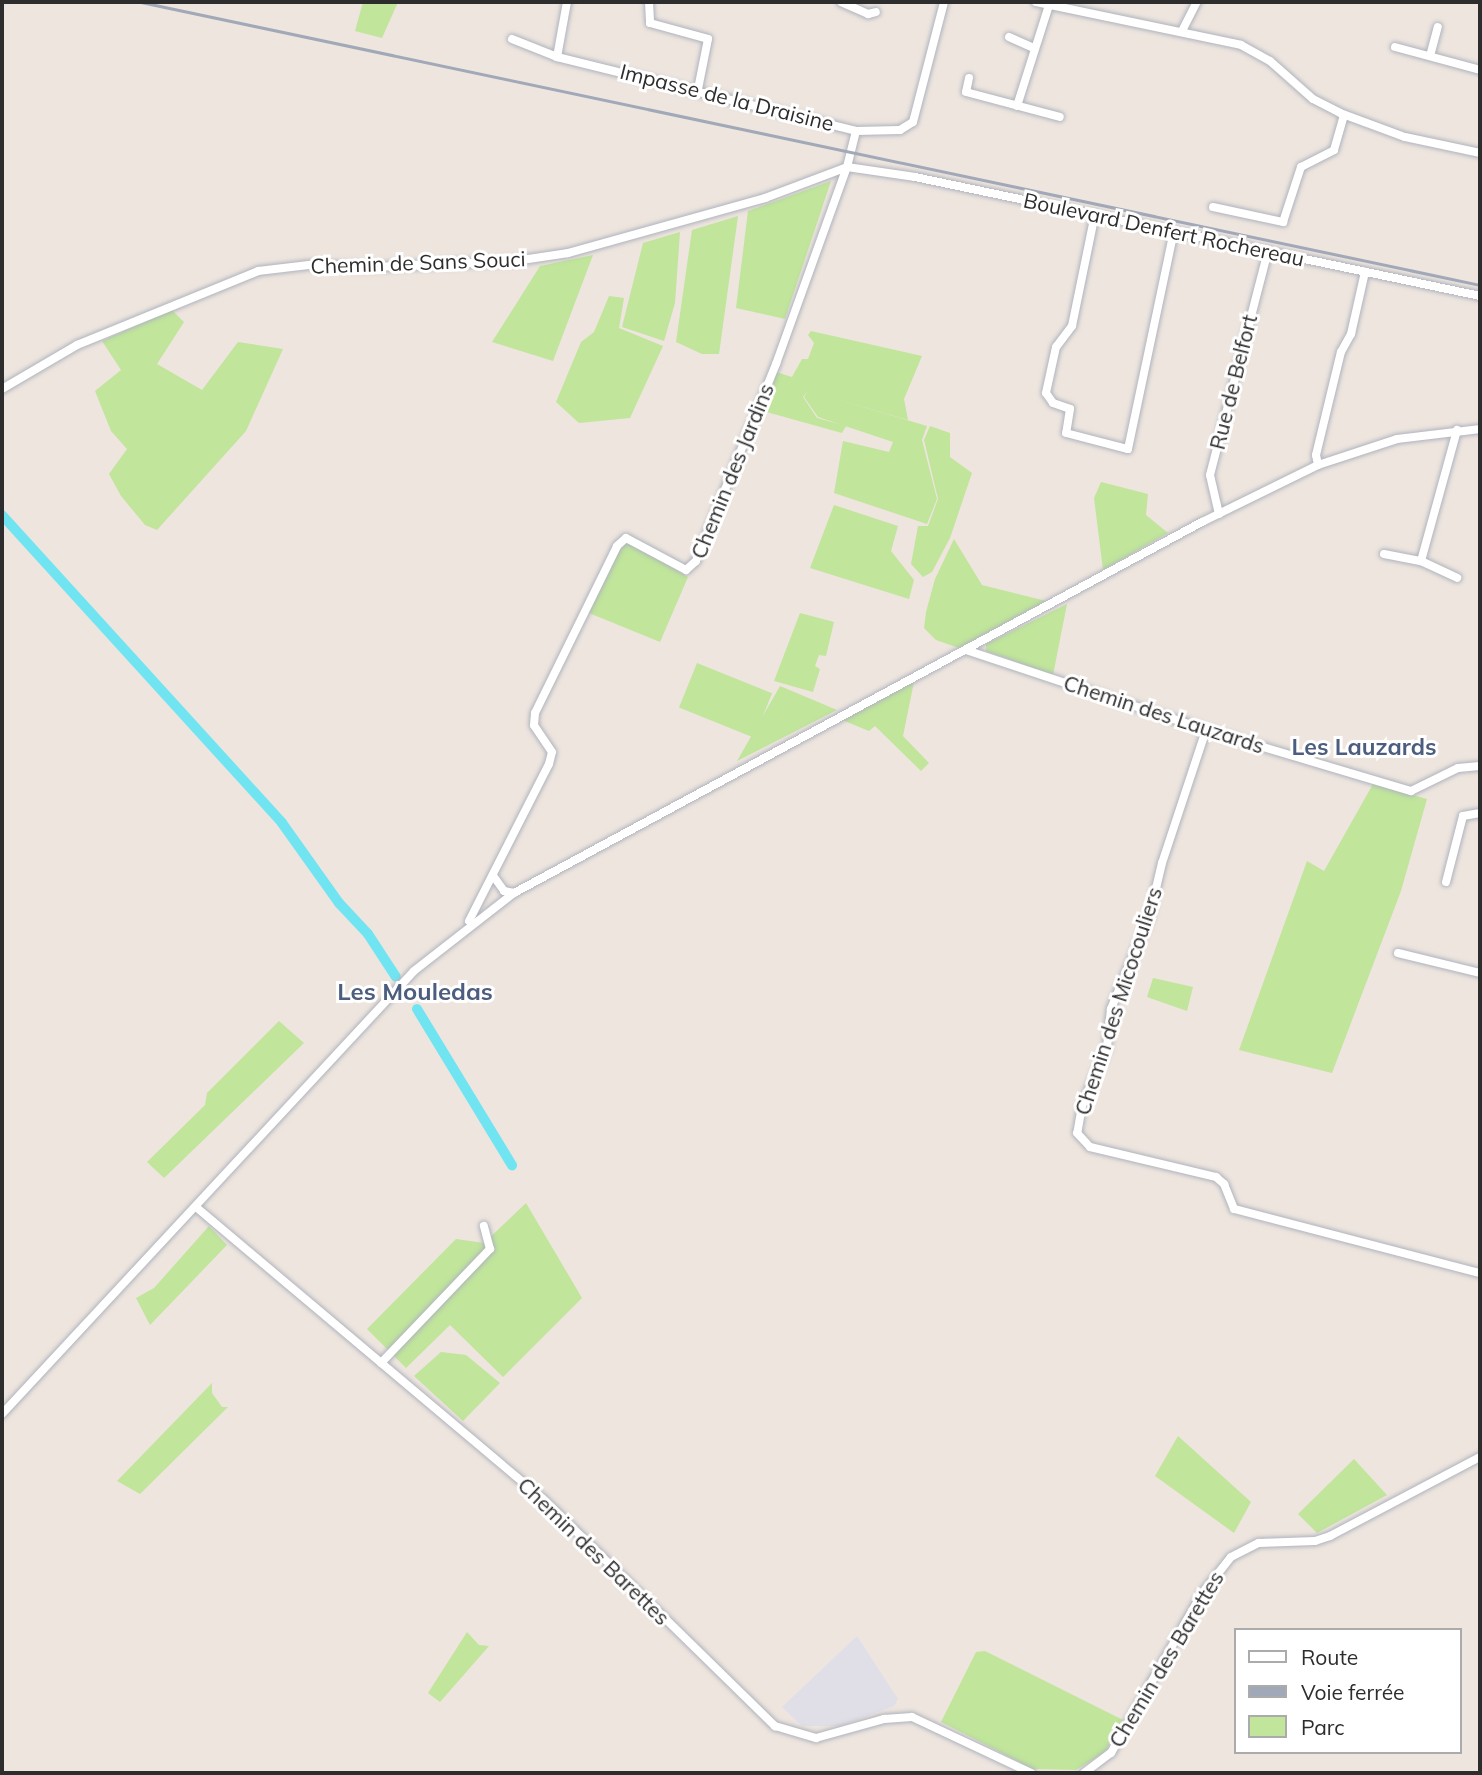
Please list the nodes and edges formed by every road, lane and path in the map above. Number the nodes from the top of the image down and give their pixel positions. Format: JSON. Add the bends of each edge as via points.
{"nodes":[{"id":1,"x":567,"y":2,"type":"edge"},
{"id":2,"x":649,"y":2,"type":"edge"},
{"id":3,"x":841,"y":2,"type":"edge"},
{"id":4,"x":944,"y":2,"type":"edge"},
{"id":5,"x":1036,"y":2,"type":"edge"},
{"id":6,"x":1197,"y":2,"type":"edge"},
{"id":7,"x":1049,"y":5,"type":"junction"},
{"id":8,"x":876,"y":12,"type":"dead end"},
{"id":9,"x":1438,"y":27,"type":"dead end"},
{"id":10,"x":1183,"y":29,"type":"junction"},
{"id":11,"x":1009,"y":37,"type":"dead end"},
{"id":12,"x":512,"y":39,"type":"dead end"},
{"id":13,"x":1395,"y":47,"type":"dead end"},
{"id":14,"x":1034,"y":48,"type":"junction"},
{"id":15,"x":557,"y":57,"type":"junction"},
{"id":16,"x":1430,"y":57,"type":"junction"},
{"id":17,"x":1480,"y":70,"type":"edge"},
{"id":18,"x":969,"y":78,"type":"dead end"},
{"id":19,"x":698,"y":89,"type":"junction"},
{"id":20,"x":1017,"y":106,"type":"junction"},
{"id":21,"x":1344,"y":114,"type":"junction"},
{"id":22,"x":1060,"y":117,"type":"dead end"},
{"id":23,"x":856,"y":131,"type":"junction"},
{"id":24,"x":1480,"y":153,"type":"edge"},
{"id":25,"x":847,"y":167,"type":"junction"},
{"id":26,"x":1213,"y":207,"type":"dead end"},
{"id":27,"x":1095,"y":214,"type":"junction"},
{"id":28,"x":1174,"y":231,"type":"junction"},
{"id":29,"x":1268,"y":250,"type":"junction"},
{"id":30,"x":1365,"y":272,"type":"junction"},
{"id":31,"x":1480,"y":296,"type":"edge"},
{"id":32,"x":2,"y":389,"type":"edge"},
{"id":33,"x":1480,"y":429,"type":"edge"},
{"id":34,"x":1457,"y":430,"type":"junction"},
{"id":35,"x":1318,"y":465,"type":"junction"},
{"id":36,"x":1219,"y":514,"type":"junction"},
{"id":37,"x":1384,"y":554,"type":"dead end"},
{"id":38,"x":1421,"y":561,"type":"junction"},
{"id":39,"x":1457,"y":578,"type":"dead end"},
{"id":40,"x":967,"y":650,"type":"junction"},
{"id":41,"x":1206,"y":730,"type":"junction"},
{"id":42,"x":1480,"y":766,"type":"edge"},
{"id":43,"x":1480,"y":813,"type":"edge"},
{"id":44,"x":494,"y":877,"type":"junction"},
{"id":45,"x":1446,"y":882,"type":"dead end"},
{"id":46,"x":514,"y":892,"type":"junction"},
{"id":47,"x":465,"y":927,"type":"junction"},
{"id":48,"x":1398,"y":953,"type":"dead end"},
{"id":49,"x":1480,"y":973,"type":"edge"},
{"id":50,"x":196,"y":1207,"type":"junction"},
{"id":51,"x":484,"y":1226,"type":"dead end"},
{"id":52,"x":1480,"y":1273,"type":"edge"},
{"id":53,"x":381,"y":1363,"type":"junction"},
{"id":54,"x":2,"y":1414,"type":"edge"},
{"id":55,"x":1480,"y":1457,"type":"edge"},
{"id":56,"x":1031,"y":1773,"type":"edge"},
{"id":57,"x":1084,"y":1773,"type":"edge"}],
"edges":[{"from":1,"to":15,"type":"street"},
{"from":2,"to":19,"type":"street","via":[[650,23],[708,39]]},
{"from":3,"to":8,"type":"street","via":[[869,14]]},
{"from":4,"to":23,"type":"street","name":"Impasse de la Draisine","via":[[913,122],[900,130]]},
{"from":5,"to":7,"type":"street"},
{"from":6,"to":10,"type":"street"},
{"from":7,"to":10,"type":"street"},
{"from":7,"to":14,"type":"street"},
{"from":9,"to":16,"type":"street"},
{"from":10,"to":21,"type":"street","via":[[1241,45],[1270,61],[1313,99]]},
{"from":11,"to":14,"type":"street"},
{"from":12,"to":15,"type":"street","name":"Impasse de la Draisine"},
{"from":13,"to":16,"type":"street"},
{"from":14,"to":20,"type":"street"},
{"from":15,"to":19,"type":"street","name":"Impasse de la Draisine"},
{"from":16,"to":17,"type":"street"},
{"from":18,"to":20,"type":"street","via":[[966,92]]},
{"from":19,"to":23,"type":"street","name":"Impasse de la Draisine"},
{"from":20,"to":22,"type":"street"},
{"from":21,"to":24,"type":"street","via":[[1405,137]]},
{"from":21,"to":26,"type":"street","via":[[1334,150],[1301,167],[1283,222]]},
{"from":23,"to":25,"type":"street"},
{"from":25,"to":27,"type":"street","name":"Boulevard Denfert Rochereau"},
{"from":25,"to":32,"type":"street","name":"Chemin de Sans Souci","via":[[765,198],[568,253],[515,261],[374,267],[309,264],[258,271],[77,345]]},
{"from":25,"to":44,"type":"street","name":"Chemin des Jardins","via":[[776,364],[696,562],[686,570],[626,538],[617,546],[535,713],[534,725],[552,756]]},
{"from":27,"to":28,"type":"street","name":"Boulevard Denfert Rochereau"},
{"from":27,"to":28,"type":"street","via":[[1072,326],[1056,348],[1046,393],[1053,403],[1070,409],[1066,433],[1128,449]]},
{"from":28,"to":29,"type":"street","name":"Boulevard Denfert Rochereau"},
{"from":29,"to":30,"type":"street","name":"Boulevard Denfert Rochereau"},
{"from":29,"to":36,"type":"street","name":"Rue de Belfort","via":[[1210,475]]},
{"from":30,"to":31,"type":"street","name":"Boulevard Denfert Rochereau"},
{"from":30,"to":35,"type":"street","via":[[1316,455]]},
{"from":33,"to":34,"type":"street"},
{"from":34,"to":35,"type":"street","via":[[1397,439]]},
{"from":34,"to":38,"type":"street"},
{"from":35,"to":36,"type":"street"},
{"from":36,"to":40,"type":"street"},
{"from":37,"to":38,"type":"street"},
{"from":38,"to":39,"type":"street"},
{"from":40,"to":41,"type":"street","name":"Chemin des Lauzards"},
{"from":40,"to":46,"type":"street"},
{"from":41,"to":42,"type":"street","name":"Chemin des Lauzards","via":[[1411,791],[1458,768]]},
{"from":41,"to":52,"type":"street","name":"Chemin des Micocouliers","via":[[1162,863],[1149,918],[1111,1009],[1107,1047],[1082,1106],[1077,1133],[1090,1147],[1216,1177],[1224,1184],[1234,1209]]},
{"from":43,"to":45,"type":"street","via":[[1463,816]]},
{"from":44,"to":46,"type":"street","via":[[504,891]]},
{"from":44,"to":47,"type":"street","name":"Chemin des Jardins"},
{"from":46,"to":47,"type":"street"},
{"from":47,"to":50,"type":"street","via":[[414,971]]},
{"from":48,"to":49,"type":"street"},
{"from":50,"to":53,"type":"street","name":"Chemin des Barettes"},
{"from":50,"to":54,"type":"street"},
{"from":51,"to":53,"type":"street","via":[[490,1249]]},
{"from":53,"to":56,"type":"street","name":"Chemin des Barettes","via":[[543,1499],[775,1726],[816,1738],[884,1719],[912,1717]]},
{"from":55,"to":57,"type":"street","name":"Chemin des Barettes","via":[[1330,1536],[1315,1541],[1259,1543],[1231,1557],[1201,1595],[1111,1754]]}]}
